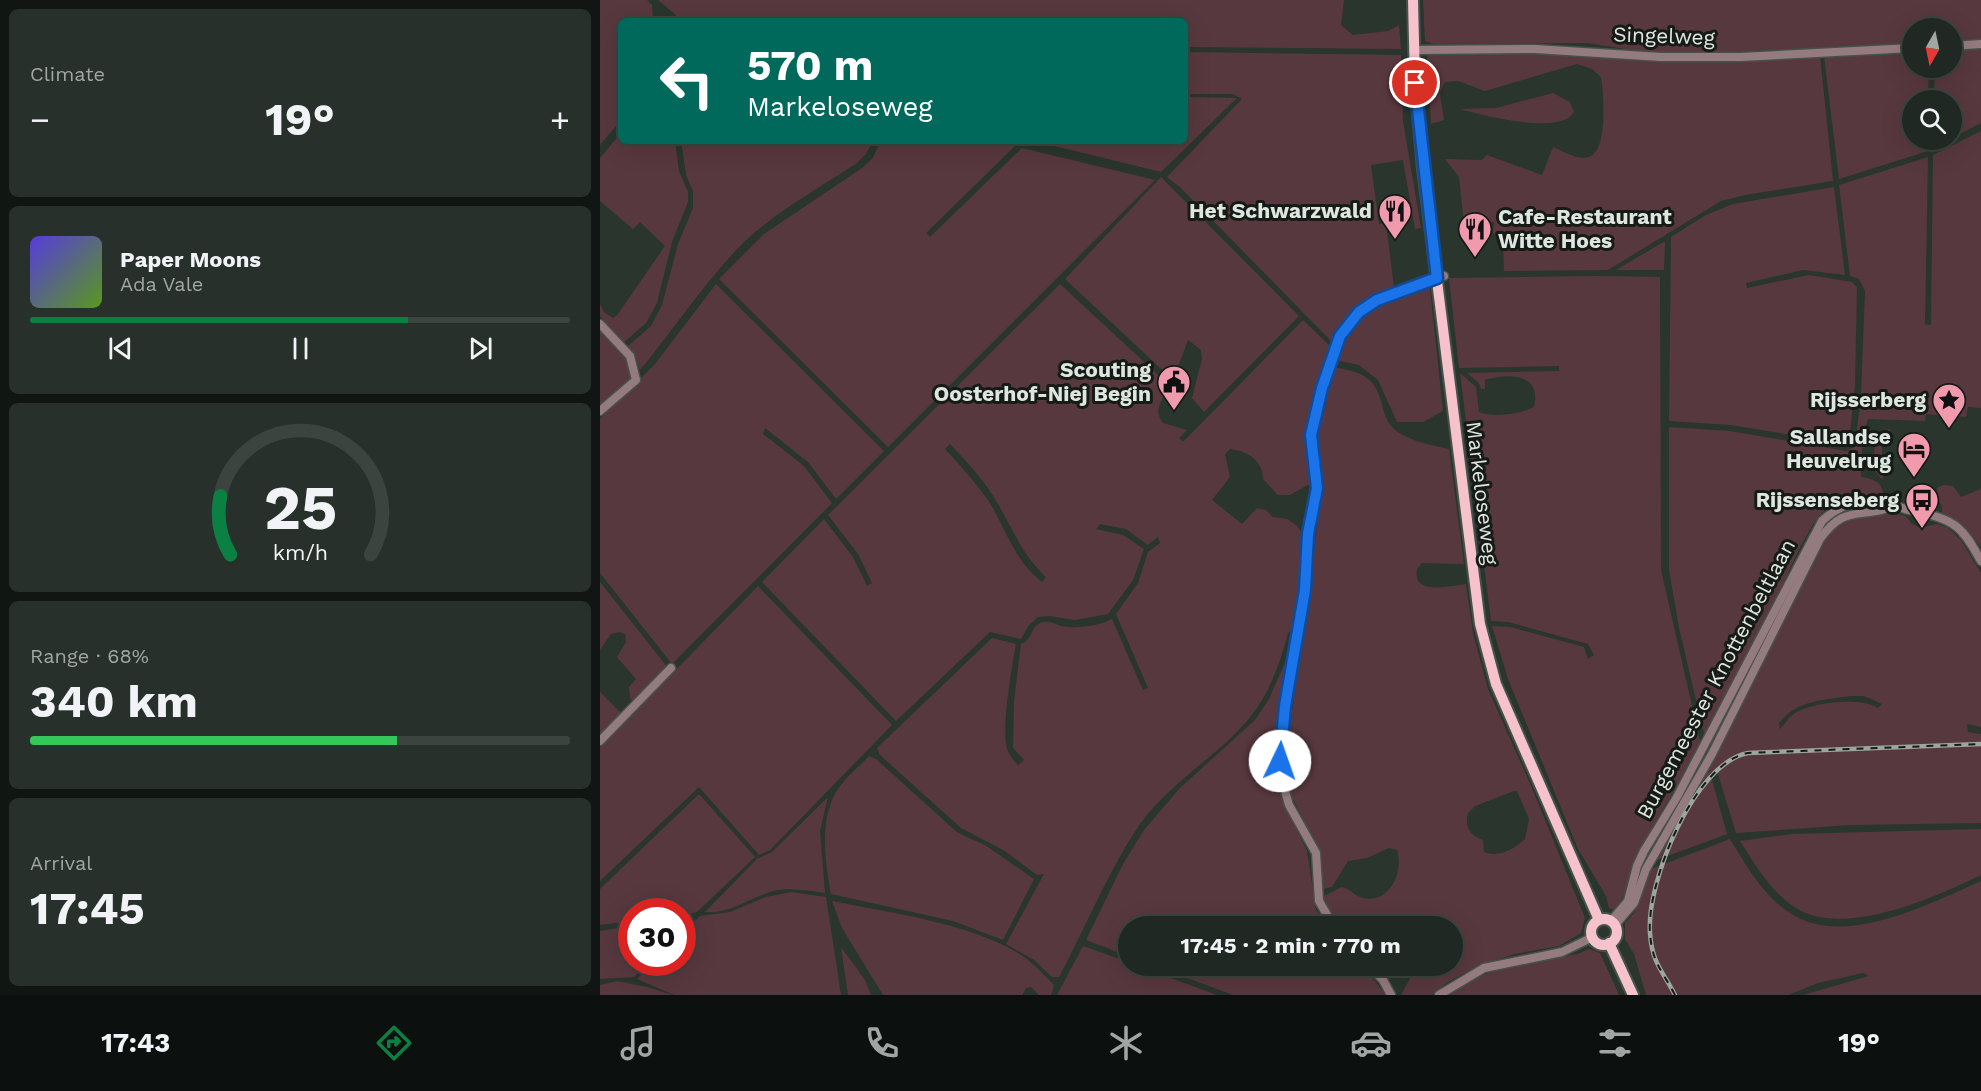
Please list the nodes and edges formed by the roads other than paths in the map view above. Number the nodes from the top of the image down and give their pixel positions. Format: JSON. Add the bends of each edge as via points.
{"nodes":[{"id":1,"x":1413,"y":0,"type":"edge"},
{"id":2,"x":1981,"y":44,"type":"edge"},
{"id":3,"x":1962,"y":45,"type":"edge"},
{"id":4,"x":1902,"y":49,"type":"edge"},
{"id":5,"x":1414,"y":50,"type":"junction"},
{"id":6,"x":1440,"y":277,"type":"junction"},
{"id":7,"x":600,"y":324,"type":"edge"},
{"id":8,"x":600,"y":411,"type":"edge"},
{"id":9,"x":1981,"y":561,"type":"edge"},
{"id":10,"x":671,"y":668,"type":"dead end"},
{"id":11,"x":600,"y":741,"type":"edge"},
{"id":12,"x":1327,"y":916,"type":"edge"},
{"id":13,"x":1599,"y":920,"type":"junction"},
{"id":14,"x":1613,"y":923,"type":"junction"},
{"id":15,"x":1593,"y":937,"type":"junction"},
{"id":16,"x":1609,"y":943,"type":"junction"},
{"id":17,"x":1379,"y":976,"type":"edge"},
{"id":18,"x":1391,"y":995,"type":"edge"},
{"id":19,"x":1439,"y":995,"type":"edge"},
{"id":20,"x":1633,"y":995,"type":"edge"}],
"edges":[{"from":1,"to":5,"type":"main road","name":"Markeloseweg"},
{"from":2,"to":3,"type":"street"},
{"from":4,"to":5,"type":"street","name":"Singelweg","via":[[1741,57],[1661,57],[1535,49]]},
{"from":5,"to":6,"type":"main road","name":"Markeloseweg","via":[[1419,136]]},
{"from":6,"to":12,"type":"street","via":[[1377,300],[1351,319],[1335,350],[1312,427],[1310,442],[1317,488],[1285,706],[1280,774],[1289,805],[1316,853],[1319,902]]},
{"from":6,"to":13,"type":"main road","name":"Markeloseweg","via":[[1476,597],[1486,653],[1512,723]]},
{"from":7,"to":8,"type":"street","via":[[630,357],[636,380]]},
{"from":9,"to":14,"type":"street","name":"Burgemeester Knottenbeltlaan","via":[[1971,542],[1943,518],[1891,507],[1881,501],[1863,501],[1827,516],[1817,527],[1712,754],[1646,869],[1634,903]]},
{"from":10,"to":11,"type":"street"},
{"from":13,"to":14,"type":"main road"},
{"from":13,"to":15,"type":"main road","via":[[1592,927]]},
{"from":14,"to":16,"type":"main road","via":[[1617,934]]},
{"from":15,"to":16,"type":"main road","via":[[1598,943]]},
{"from":15,"to":19,"type":"street","via":[[1562,952],[1484,968]]},
{"from":16,"to":20,"type":"main road"},
{"from":17,"to":18,"type":"street"}]}
